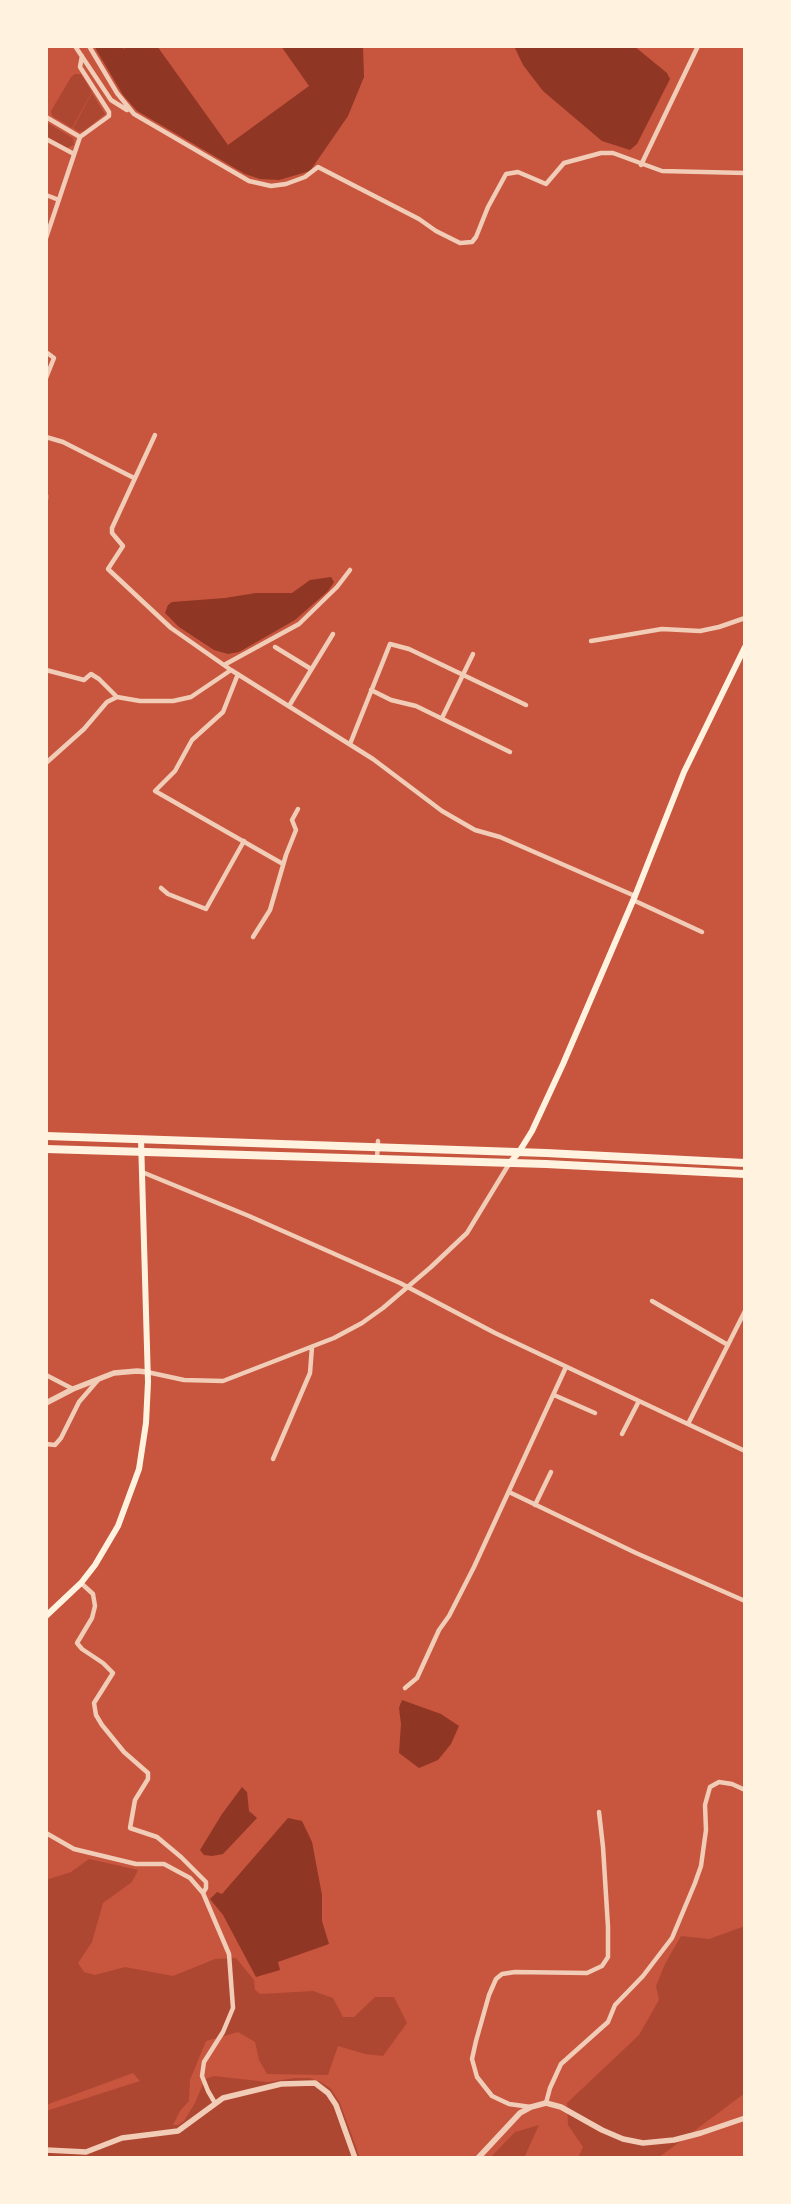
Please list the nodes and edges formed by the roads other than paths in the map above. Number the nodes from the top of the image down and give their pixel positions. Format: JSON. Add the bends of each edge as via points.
{"nodes":[{"id":1,"x":75,"y":46,"type":"edge"},
{"id":2,"x":89,"y":46,"type":"edge"},
{"id":3,"x":698,"y":46,"type":"edge"},
{"id":4,"x":82,"y":56,"type":"junction"},
{"id":5,"x":134,"y":114,"type":"junction"},
{"id":6,"x":46,"y":117,"type":"edge"},
{"id":7,"x":80,"y":137,"type":"junction"},
{"id":8,"x":46,"y":139,"type":"edge"},
{"id":9,"x":74,"y":154,"type":"junction"},
{"id":10,"x":640,"y":165,"type":"junction"},
{"id":11,"x":745,"y":173,"type":"edge"},
{"id":12,"x":46,"y":195,"type":"edge"},
{"id":13,"x":59,"y":200,"type":"junction"},
{"id":14,"x":46,"y":238,"type":"edge"},
{"id":15,"x":46,"y":352,"type":"edge"},
{"id":16,"x":46,"y":378,"type":"edge"},
{"id":17,"x":155,"y":435,"type":"dead end"},
{"id":18,"x":46,"y":436,"type":"edge"},
{"id":19,"x":134,"y":478,"type":"junction"},
{"id":20,"x":46,"y":495,"type":"edge"},
{"id":21,"x":46,"y":499,"type":"edge"},
{"id":22,"x":350,"y":570,"type":"dead end"},
{"id":23,"x":745,"y":618,"type":"edge"},
{"id":24,"x":333,"y":634,"type":"dead end"},
{"id":25,"x":592,"y":641,"type":"dead end"},
{"id":26,"x":275,"y":647,"type":"dead end"},
{"id":27,"x":745,"y":647,"type":"edge"},
{"id":28,"x":473,"y":654,"type":"dead end"},
{"id":29,"x":224,"y":665,"type":"junction"},
{"id":30,"x":311,"y":669,"type":"junction"},
{"id":31,"x":46,"y":670,"type":"edge"},
{"id":32,"x":231,"y":670,"type":"junction"},
{"id":33,"x":238,"y":674,"type":"junction"},
{"id":34,"x":463,"y":675,"type":"junction"},
{"id":35,"x":370,"y":690,"type":"junction"},
{"id":36,"x":117,"y":697,"type":"junction"},
{"id":37,"x":289,"y":706,"type":"junction"},
{"id":38,"x":526,"y":706,"type":"dead end"},
{"id":39,"x":442,"y":718,"type":"junction"},
{"id":40,"x":350,"y":744,"type":"junction"},
{"id":41,"x":510,"y":752,"type":"dead end"},
{"id":42,"x":46,"y":763,"type":"edge"},
{"id":43,"x":298,"y":809,"type":"dead end"},
{"id":44,"x":244,"y":841,"type":"junction"},
{"id":45,"x":283,"y":864,"type":"junction"},
{"id":46,"x":161,"y":888,"type":"dead end"},
{"id":47,"x":634,"y":898,"type":"junction"},
{"id":48,"x":702,"y":932,"type":"dead end"},
{"id":49,"x":254,"y":937,"type":"dead end"},
{"id":50,"x":47,"y":1133,"type":"edge"},
{"id":51,"x":141,"y":1139,"type":"junction"},
{"id":52,"x":377,"y":1144,"type":"junction"},
{"id":53,"x":46,"y":1149,"type":"edge"},
{"id":54,"x":141,"y":1152,"type":"junction"},
{"id":55,"x":519,"y":1152,"type":"junction"},
{"id":56,"x":377,"y":1160,"type":"junction"},
{"id":57,"x":745,"y":1163,"type":"edge"},
{"id":58,"x":509,"y":1164,"type":"junction"},
{"id":59,"x":142,"y":1172,"type":"junction"},
{"id":60,"x":745,"y":1174,"type":"edge"},
{"id":61,"x":406,"y":1287,"type":"junction"},
{"id":62,"x":652,"y":1301,"type":"dead end"},
{"id":63,"x":745,"y":1311,"type":"edge"},
{"id":64,"x":728,"y":1345,"type":"junction"},
{"id":65,"x":312,"y":1347,"type":"junction"},
{"id":66,"x":566,"y":1366,"type":"junction"},
{"id":67,"x":148,"y":1372,"type":"junction"},
{"id":68,"x":46,"y":1375,"type":"edge"},
{"id":69,"x":98,"y":1379,"type":"junction"},
{"id":70,"x":73,"y":1389,"type":"junction"},
{"id":71,"x":554,"y":1395,"type":"junction"},
{"id":72,"x":639,"y":1401,"type":"junction"},
{"id":73,"x":46,"y":1403,"type":"edge"},
{"id":74,"x":595,"y":1413,"type":"dead end"},
{"id":75,"x":688,"y":1424,"type":"junction"},
{"id":76,"x":622,"y":1434,"type":"dead end"},
{"id":77,"x":46,"y":1444,"type":"edge"},
{"id":78,"x":745,"y":1451,"type":"edge"},
{"id":79,"x":273,"y":1459,"type":"dead end"},
{"id":80,"x":551,"y":1472,"type":"dead end"},
{"id":81,"x":509,"y":1492,"type":"junction"},
{"id":82,"x":535,"y":1505,"type":"junction"},
{"id":83,"x":81,"y":1583,"type":"junction"},
{"id":84,"x":745,"y":1601,"type":"edge"},
{"id":85,"x":46,"y":1616,"type":"edge"},
{"id":86,"x":405,"y":1688,"type":"dead end"},
{"id":87,"x":745,"y":1790,"type":"edge"},
{"id":88,"x":599,"y":1812,"type":"dead end"},
{"id":89,"x":46,"y":1834,"type":"edge"},
{"id":90,"x":203,"y":1893,"type":"junction"},
{"id":91,"x":216,"y":2103,"type":"junction"},
{"id":92,"x":546,"y":2104,"type":"junction"},
{"id":93,"x":531,"y":2107,"type":"junction"},
{"id":94,"x":745,"y":2118,"type":"edge"},
{"id":95,"x":46,"y":2150,"type":"edge"},
{"id":96,"x":355,"y":2158,"type":"edge"},
{"id":97,"x":478,"y":2158,"type":"edge"}],
"edges":[{"from":1,"to":4,"type":"street"},
{"from":2,"to":5,"type":"street","via":[[116,93]]},
{"from":3,"to":10,"type":"street"},
{"from":4,"to":5,"type":"street","via":[[111,100]]},
{"from":4,"to":7,"type":"street","via":[[80,67],[109,116]]},
{"from":5,"to":10,"type":"street","via":[[249,181],[271,186],[286,184],[305,178],[318,167],[460,243],[472,242],[476,237],[506,174],[518,172],[546,184],[564,163],[601,153],[613,153]]},
{"from":6,"to":7,"type":"street"},
{"from":7,"to":9,"type":"street"},
{"from":8,"to":9,"type":"street"},
{"from":9,"to":13,"type":"street"},
{"from":10,"to":11,"type":"street","via":[[662,172]]},
{"from":12,"to":13,"type":"street"},
{"from":13,"to":14,"type":"street"},
{"from":15,"to":16,"type":"street","via":[[54,358]]},
{"from":17,"to":19,"type":"street"},
{"from":18,"to":19,"type":"street"},
{"from":19,"to":29,"type":"street","via":[[112,528],[123,546],[108,570],[171,628]]},
{"from":20,"to":21,"type":"street"},
{"from":22,"to":29,"type":"street","via":[[299,624]]},
{"from":23,"to":25,"type":"street","via":[[700,631],[662,629]]},
{"from":24,"to":30,"type":"street"},
{"from":26,"to":30,"type":"street"},
{"from":27,"to":47,"type":"main road","via":[[684,772]]},
{"from":28,"to":34,"type":"street"},
{"from":29,"to":32,"type":"street"},
{"from":30,"to":37,"type":"street"},
{"from":31,"to":36,"type":"street","via":[[84,680],[91,674]]},
{"from":32,"to":33,"type":"street"},
{"from":32,"to":36,"type":"street","via":[[191,697],[173,701],[140,701]]},
{"from":33,"to":37,"type":"street"},
{"from":33,"to":44,"type":"street","via":[[223,712],[192,740],[175,771],[155,790]]},
{"from":34,"to":35,"type":"street","via":[[409,649],[390,644]]},
{"from":34,"to":38,"type":"street"},
{"from":34,"to":39,"type":"street"},
{"from":35,"to":39,"type":"street"},
{"from":35,"to":40,"type":"street"},
{"from":36,"to":42,"type":"street","via":[[101,707],[84,729]]},
{"from":37,"to":40,"type":"street"},
{"from":39,"to":41,"type":"street"},
{"from":40,"to":47,"type":"street","via":[[475,830],[500,837]]},
{"from":43,"to":45,"type":"street","via":[[292,820],[296,830]]},
{"from":44,"to":45,"type":"street"},
{"from":44,"to":46,"type":"street","via":[[206,909]]},
{"from":45,"to":49,"type":"street","via":[[270,910]]},
{"from":47,"to":48,"type":"street"},
{"from":47,"to":55,"type":"main road","via":[[563,1064]]},
{"from":50,"to":51,"type":"highway"},
{"from":51,"to":52,"type":"highway"},
{"from":51,"to":54,"type":"main road"},
{"from":52,"to":55,"type":"highway"},
{"from":52,"to":56,"type":"street"},
{"from":53,"to":54,"type":"highway"},
{"from":54,"to":56,"type":"highway"},
{"from":54,"to":59,"type":"main road"},
{"from":55,"to":57,"type":"highway"},
{"from":55,"to":58,"type":"main road"},
{"from":56,"to":58,"type":"highway"},
{"from":58,"to":60,"type":"highway"},
{"from":58,"to":61,"type":"street","via":[[466,1233]]},
{"from":59,"to":61,"type":"street"},
{"from":59,"to":67,"type":"main road"},
{"from":61,"to":65,"type":"street","via":[[366,1321]]},
{"from":61,"to":66,"type":"street"},
{"from":62,"to":64,"type":"street"},
{"from":63,"to":64,"type":"street"},
{"from":64,"to":75,"type":"street"},
{"from":65,"to":67,"type":"street","via":[[223,1381],[184,1380]]},
{"from":65,"to":79,"type":"street","via":[[310,1372]]},
{"from":66,"to":71,"type":"street"},
{"from":66,"to":72,"type":"street"},
{"from":67,"to":69,"type":"street","via":[[114,1373]]},
{"from":67,"to":83,"type":"main road","via":[[146,1423],[139,1469],[118,1526]]},
{"from":68,"to":70,"type":"street"},
{"from":69,"to":70,"type":"street"},
{"from":69,"to":77,"type":"street","via":[[79,1402],[61,1438],[55,1445]]},
{"from":70,"to":73,"type":"street"},
{"from":71,"to":74,"type":"street"},
{"from":71,"to":81,"type":"street"},
{"from":72,"to":75,"type":"street"},
{"from":72,"to":76,"type":"street"},
{"from":75,"to":78,"type":"street"},
{"from":80,"to":82,"type":"street"},
{"from":81,"to":82,"type":"street"},
{"from":81,"to":86,"type":"street","via":[[417,1678]]},
{"from":82,"to":84,"type":"street","via":[[636,1554]]},
{"from":83,"to":85,"type":"main road"},
{"from":83,"to":90,"type":"street","via":[[92,1594],[95,1606],[92,1618],[77,1642],[113,1673],[94,1703],[96,1715],[124,1752],[148,1773],[148,1779],[135,1800],[130,1828],[157,1838],[180,1857],[206,1882]]},
{"from":87,"to":92,"type":"street","via":[[719,1782],[710,1787],[705,1805],[706,1830],[700,1866],[672,1938],[643,1976],[615,2005],[608,2022],[561,2064]]},
{"from":88,"to":93,"type":"street","via":[[604,1847],[608,1957],[602,1966],[587,1974],[502,1974],[489,1995],[476,2041],[472,2060],[477,2077],[492,2096],[509,2104]]},
{"from":89,"to":90,"type":"street","via":[[74,1849],[136,1864],[164,1864],[190,1878]]},
{"from":90,"to":91,"type":"street","via":[[229,1954],[233,2008],[223,2032],[204,2062],[202,2076]]},
{"from":91,"to":95,"type":"street","via":[[178,2131],[122,2138],[86,2152]]},
{"from":91,"to":96,"type":"street","via":[[223,2098],[281,2084],[315,2083],[336,2105]]},
{"from":92,"to":93,"type":"street"},
{"from":92,"to":94,"type":"street","via":[[561,2107],[623,2139],[644,2142],[674,2140]]},
{"from":93,"to":97,"type":"street","via":[[520,2113]]}]}
